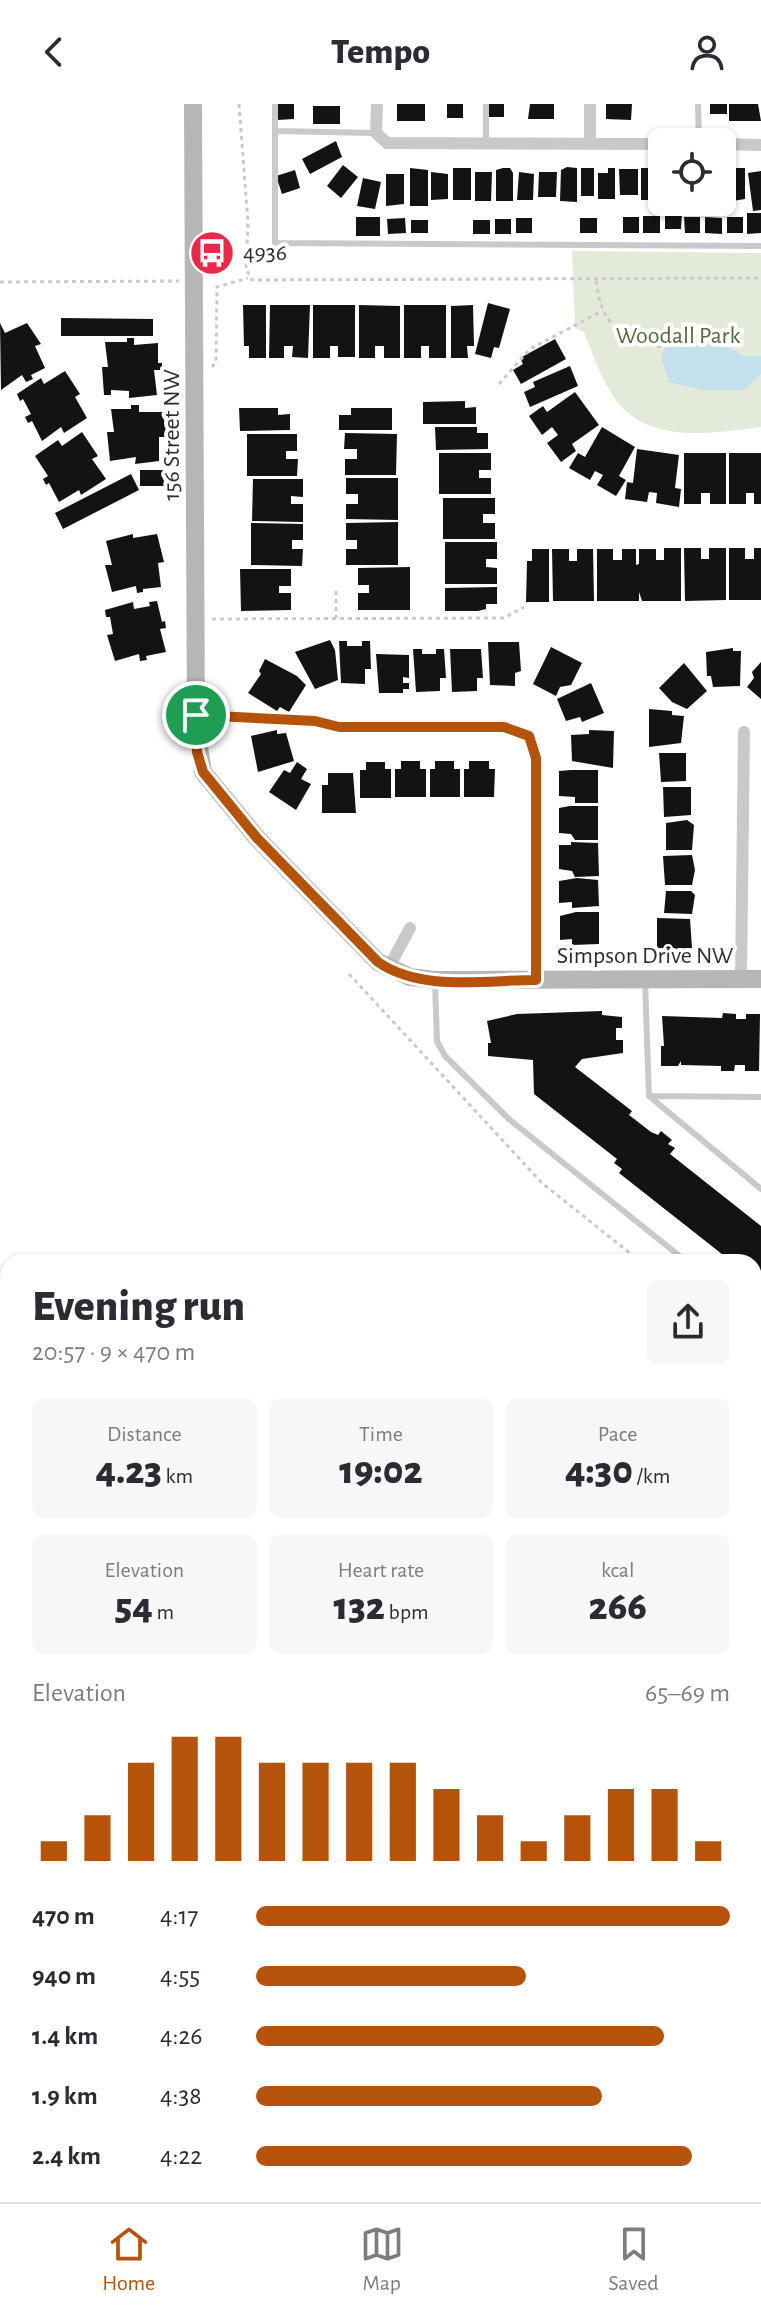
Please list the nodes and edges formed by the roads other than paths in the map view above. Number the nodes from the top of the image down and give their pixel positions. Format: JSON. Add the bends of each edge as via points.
{"nodes":[{"id":1,"x":193,"y":104,"type":"edge"},
{"id":2,"x":275,"y":104,"type":"edge"},
{"id":3,"x":377,"y":104,"type":"edge"},
{"id":4,"x":486,"y":104,"type":"edge"},
{"id":5,"x":590,"y":104,"type":"edge"},
{"id":6,"x":698,"y":104,"type":"edge"},
{"id":7,"x":699,"y":128,"type":"edge"},
{"id":8,"x":275,"y":131,"type":"junction"},
{"id":9,"x":376,"y":133,"type":"junction"},
{"id":10,"x":590,"y":143,"type":"junction"},
{"id":11,"x":486,"y":144,"type":"junction"},
{"id":12,"x":648,"y":144,"type":"edge"},
{"id":13,"x":736,"y":144,"type":"edge"},
{"id":14,"x":761,"y":145,"type":"edge"},
{"id":15,"x":761,"y":246,"type":"edge"},
{"id":16,"x":339,"y":727,"type":"road end"},
{"id":17,"x":744,"y":732,"type":"dead end"},
{"id":18,"x":200,"y":765,"type":"joint"},
{"id":19,"x":410,"y":928,"type":"dead end"},
{"id":20,"x":388,"y":969,"type":"junction"},
{"id":21,"x":741,"y":979,"type":"junction"},
{"id":22,"x":761,"y":979,"type":"edge"},
{"id":23,"x":435,"y":980,"type":"junction"},
{"id":24,"x":536,"y":980,"type":"junction"},
{"id":25,"x":645,"y":981,"type":"junction"},
{"id":26,"x":649,"y":1096,"type":"junction"},
{"id":27,"x":761,"y":1097,"type":"edge"},
{"id":28,"x":761,"y":1189,"type":"edge"},
{"id":29,"x":677,"y":1254,"type":"edge"}],
"edges":[{"from":1,"to":18,"type":"street","name":"156 Street NW"},
{"from":2,"to":8,"type":"lane"},
{"from":3,"to":9,"type":"street"},
{"from":4,"to":11,"type":"lane"},
{"from":5,"to":10,"type":"street"},
{"from":6,"to":7,"type":"lane"},
{"from":8,"to":9,"type":"lane"},
{"from":8,"to":15,"type":"lane","via":[[275,243]]},
{"from":9,"to":11,"type":"street","via":[[387,143]]},
{"from":10,"to":11,"type":"street"},
{"from":10,"to":12,"type":"street"},
{"from":13,"to":14,"type":"street"},
{"from":16,"to":24,"type":"street","via":[[504,727],[529,736],[536,758]]},
{"from":17,"to":21,"type":"street"},
{"from":18,"to":20,"type":"street","name":"Simpson Drive NW","via":[[257,838]]},
{"from":19,"to":20,"type":"street"},
{"from":20,"to":23,"type":"street","name":"Simpson Drive NW"},
{"from":21,"to":22,"type":"street","name":"Simpson Drive NW"},
{"from":21,"to":25,"type":"street","name":"Simpson Drive NW"},
{"from":23,"to":24,"type":"street","name":"Simpson Drive NW"},
{"from":23,"to":29,"type":"lane","via":[[437,1041],[445,1056],[510,1120]]},
{"from":24,"to":25,"type":"street","name":"Simpson Drive NW"},
{"from":25,"to":26,"type":"lane"},
{"from":26,"to":27,"type":"lane"},
{"from":26,"to":28,"type":"lane"}]}
